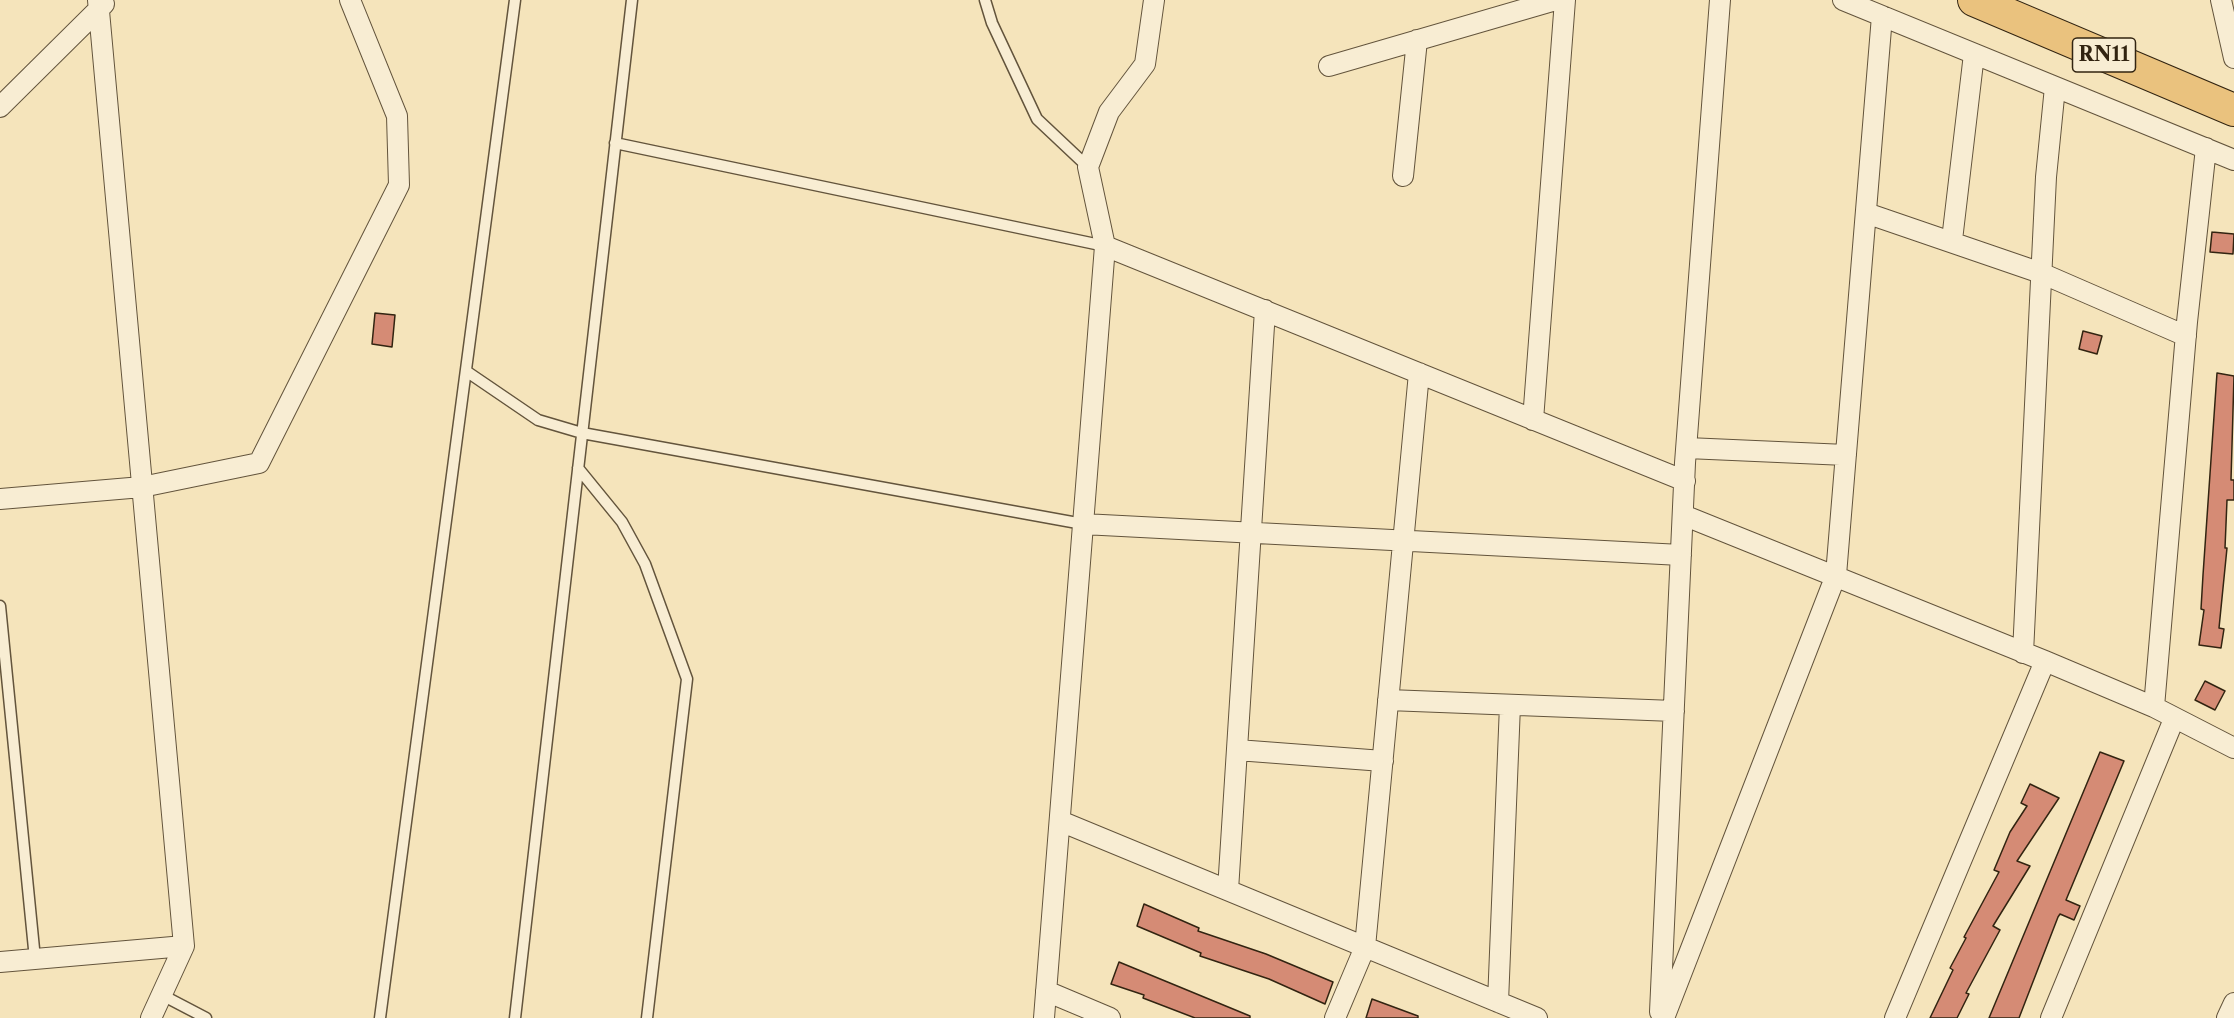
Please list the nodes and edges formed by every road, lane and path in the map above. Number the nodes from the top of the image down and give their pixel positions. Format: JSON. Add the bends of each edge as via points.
{"nodes":[{"id":1,"x":350,"y":0,"type":"edge"},
{"id":2,"x":516,"y":0,"type":"edge"},
{"id":3,"x":632,"y":0,"type":"edge"},
{"id":4,"x":985,"y":0,"type":"edge"},
{"id":5,"x":1154,"y":0,"type":"edge"},
{"id":6,"x":1556,"y":0,"type":"edge"},
{"id":7,"x":1565,"y":0,"type":"edge"},
{"id":8,"x":1720,"y":0,"type":"edge"},
{"id":9,"x":1843,"y":0,"type":"edge"},
{"id":10,"x":1974,"y":0,"type":"edge"},
{"id":11,"x":2221,"y":0,"type":"edge"},
{"id":12,"x":102,"y":3,"type":"edge"},
{"id":13,"x":1882,"y":16,"type":"junction"},
{"id":14,"x":2232,"y":37,"type":"edge"},
{"id":15,"x":1417,"y":40,"type":"junction"},
{"id":16,"x":1974,"y":54,"type":"junction"},
{"id":17,"x":2234,"y":58,"type":"edge"},
{"id":18,"x":1329,"y":66,"type":"dead end"},
{"id":19,"x":2055,"y":87,"type":"junction"},
{"id":20,"x":1,"y":103,"type":"edge"},
{"id":21,"x":2234,"y":110,"type":"edge"},
{"id":22,"x":615,"y":143,"type":"junction"},
{"id":23,"x":2206,"y":148,"type":"junction"},
{"id":24,"x":2234,"y":160,"type":"edge"},
{"id":25,"x":1088,"y":166,"type":"junction"},
{"id":26,"x":1403,"y":176,"type":"dead end"},
{"id":27,"x":1866,"y":213,"type":"junction"},
{"id":28,"x":1952,"y":240,"type":"junction"},
{"id":29,"x":1105,"y":246,"type":"junction"},
{"id":30,"x":2041,"y":273,"type":"junction"},
{"id":31,"x":1265,"y":310,"type":"junction"},
{"id":32,"x":2186,"y":336,"type":"junction"},
{"id":33,"x":466,"y":371,"type":"junction"},
{"id":34,"x":1419,"y":373,"type":"junction"},
{"id":35,"x":1533,"y":420,"type":"junction"},
{"id":36,"x":582,"y":433,"type":"junction"},
{"id":37,"x":1687,"y":447,"type":"junction"},
{"id":38,"x":1846,"y":455,"type":"junction"},
{"id":39,"x":578,"y":468,"type":"junction"},
{"id":40,"x":1685,"y":481,"type":"junction"},
{"id":41,"x":142,"y":487,"type":"junction"},
{"id":42,"x":0,"y":499,"type":"edge"},
{"id":43,"x":1683,"y":516,"type":"junction"},
{"id":44,"x":1083,"y":524,"type":"junction"},
{"id":45,"x":1251,"y":533,"type":"junction"},
{"id":46,"x":1403,"y":540,"type":"junction"},
{"id":47,"x":1681,"y":555,"type":"junction"},
{"id":48,"x":1836,"y":575,"type":"junction"},
{"id":49,"x":0,"y":606,"type":"edge"},
{"id":50,"x":2023,"y":653,"type":"junction"},
{"id":51,"x":2045,"y":661,"type":"junction"},
{"id":52,"x":1388,"y":700,"type":"junction"},
{"id":53,"x":1510,"y":705,"type":"junction"},
{"id":54,"x":2154,"y":707,"type":"junction"},
{"id":55,"x":1674,"y":711,"type":"junction"},
{"id":56,"x":2174,"y":719,"type":"junction"},
{"id":57,"x":2234,"y":748,"type":"edge"},
{"id":58,"x":1237,"y":750,"type":"junction"},
{"id":59,"x":1383,"y":761,"type":"junction"},
{"id":60,"x":1060,"y":821,"type":"junction"},
{"id":61,"x":1228,"y":891,"type":"junction"},
{"id":62,"x":184,"y":946,"type":"junction"},
{"id":63,"x":1365,"y":947,"type":"junction"},
{"id":64,"x":35,"y":959,"type":"junction"},
{"id":65,"x":0,"y":962,"type":"edge"},
{"id":66,"x":1046,"y":991,"type":"junction"},
{"id":67,"x":162,"y":995,"type":"junction"},
{"id":68,"x":1498,"y":1002,"type":"junction"},
{"id":69,"x":2234,"y":1002,"type":"edge"},
{"id":70,"x":151,"y":1018,"type":"edge"},
{"id":71,"x":206,"y":1018,"type":"edge"},
{"id":72,"x":380,"y":1018,"type":"edge"},
{"id":73,"x":515,"y":1018,"type":"edge"},
{"id":74,"x":647,"y":1018,"type":"edge"},
{"id":75,"x":1044,"y":1018,"type":"edge"},
{"id":76,"x":1110,"y":1018,"type":"edge"},
{"id":77,"x":1335,"y":1018,"type":"edge"},
{"id":78,"x":1537,"y":1018,"type":"edge"},
{"id":79,"x":1662,"y":1018,"type":"edge"},
{"id":80,"x":1895,"y":1018,"type":"edge"},
{"id":81,"x":2051,"y":1018,"type":"edge"},
{"id":82,"x":2227,"y":1018,"type":"edge"}],
"edges":[{"from":1,"to":41,"type":"street","via":[[397,116],[399,185],[259,463]]},
{"from":2,"to":33,"type":"lane"},
{"from":3,"to":22,"type":"lane"},
{"from":4,"to":25,"type":"lane","via":[[1037,119]]},
{"from":5,"to":25,"type":"street","via":[[1145,64],[1109,112]]},
{"from":6,"to":15,"type":"street"},
{"from":7,"to":35,"type":"street"},
{"from":8,"to":37,"type":"street"},
{"from":9,"to":13,"type":"street"},
{"from":10,"to":21,"type":"main road","number":"RN11"},
{"from":11,"to":14,"type":"street"},
{"from":12,"to":20,"type":"street"},
{"from":12,"to":41,"type":"street"},
{"from":13,"to":16,"type":"street"},
{"from":13,"to":27,"type":"street"},
{"from":14,"to":17,"type":"street"},
{"from":15,"to":18,"type":"street"},
{"from":15,"to":26,"type":"street"},
{"from":16,"to":19,"type":"street"},
{"from":16,"to":28,"type":"street"},
{"from":19,"to":23,"type":"street"},
{"from":19,"to":30,"type":"street"},
{"from":22,"to":29,"type":"lane"},
{"from":22,"to":36,"type":"lane"},
{"from":23,"to":24,"type":"street"},
{"from":23,"to":32,"type":"street"},
{"from":25,"to":29,"type":"street"},
{"from":27,"to":28,"type":"street"},
{"from":27,"to":38,"type":"street"},
{"from":28,"to":30,"type":"street"},
{"from":29,"to":31,"type":"street"},
{"from":29,"to":44,"type":"street"},
{"from":30,"to":32,"type":"street"},
{"from":30,"to":50,"type":"street"},
{"from":31,"to":34,"type":"street"},
{"from":31,"to":45,"type":"street"},
{"from":32,"to":54,"type":"street"},
{"from":33,"to":36,"type":"lane","via":[[538,420]]},
{"from":33,"to":72,"type":"lane"},
{"from":34,"to":35,"type":"street"},
{"from":34,"to":46,"type":"street"},
{"from":35,"to":40,"type":"street"},
{"from":36,"to":39,"type":"lane"},
{"from":36,"to":44,"type":"lane"},
{"from":37,"to":38,"type":"street"},
{"from":37,"to":40,"type":"street"},
{"from":38,"to":48,"type":"street"},
{"from":39,"to":73,"type":"lane"},
{"from":39,"to":74,"type":"lane","via":[[622,522],[645,564],[687,679]]},
{"from":40,"to":43,"type":"street"},
{"from":41,"to":42,"type":"street"},
{"from":41,"to":62,"type":"street"},
{"from":43,"to":47,"type":"street"},
{"from":43,"to":48,"type":"street"},
{"from":44,"to":45,"type":"street"},
{"from":44,"to":60,"type":"street"},
{"from":45,"to":46,"type":"street"},
{"from":45,"to":58,"type":"street"},
{"from":46,"to":47,"type":"street"},
{"from":46,"to":52,"type":"street"},
{"from":47,"to":55,"type":"street"},
{"from":48,"to":50,"type":"street"},
{"from":48,"to":79,"type":"street"},
{"from":49,"to":64,"type":"lane"},
{"from":50,"to":51,"type":"street"},
{"from":51,"to":54,"type":"street"},
{"from":51,"to":80,"type":"street"},
{"from":52,"to":53,"type":"street"},
{"from":52,"to":59,"type":"street"},
{"from":53,"to":55,"type":"street"},
{"from":53,"to":68,"type":"street"},
{"from":54,"to":56,"type":"street"},
{"from":55,"to":79,"type":"street"},
{"from":56,"to":57,"type":"street"},
{"from":56,"to":81,"type":"street"},
{"from":58,"to":59,"type":"street"},
{"from":58,"to":61,"type":"street"},
{"from":59,"to":63,"type":"street"},
{"from":60,"to":61,"type":"street"},
{"from":60,"to":66,"type":"street"},
{"from":61,"to":63,"type":"street"},
{"from":62,"to":64,"type":"street"},
{"from":62,"to":67,"type":"street"},
{"from":63,"to":68,"type":"street"},
{"from":63,"to":77,"type":"street"},
{"from":64,"to":65,"type":"street"},
{"from":66,"to":75,"type":"street"},
{"from":66,"to":76,"type":"street"},
{"from":67,"to":70,"type":"street"},
{"from":67,"to":71,"type":"lane"},
{"from":68,"to":78,"type":"street"},
{"from":69,"to":82,"type":"street"}]}
